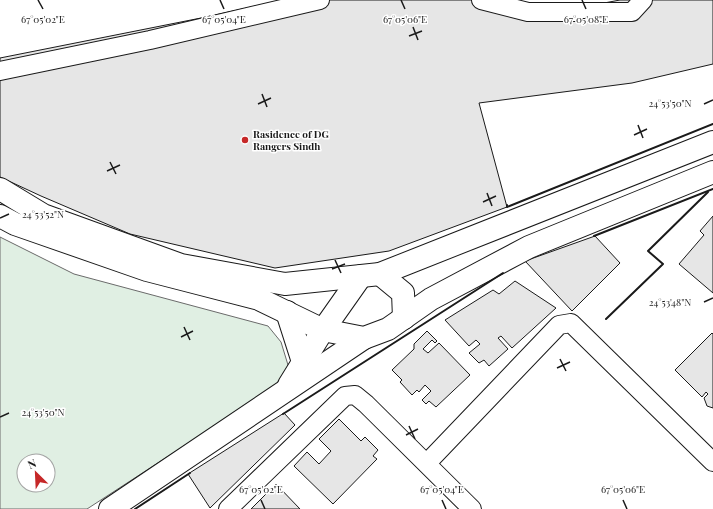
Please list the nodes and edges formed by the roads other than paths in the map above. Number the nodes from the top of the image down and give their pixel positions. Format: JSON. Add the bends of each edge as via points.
{"nodes":[{"id":1,"x":320,"y":0,"type":"edge"},
{"id":2,"x":481,"y":0,"type":"edge"},
{"id":3,"x":643,"y":0,"type":"edge"},
{"id":4,"x":0,"y":71,"type":"edge"},
{"id":5,"x":713,"y":142,"type":"edge"},
{"id":6,"x":713,"y":172,"type":"edge"},
{"id":7,"x":0,"y":189,"type":"edge"},
{"id":8,"x":0,"y":216,"type":"edge"},
{"id":9,"x":371,"y":275,"type":"junction"},
{"id":10,"x":286,"y":312,"type":"junction"},
{"id":11,"x":404,"y":318,"type":"junction"},
{"id":12,"x":323,"y":330,"type":"junction"},
{"id":13,"x":364,"y":338,"type":"junction"},
{"id":14,"x":303,"y":362,"type":"junction"},
{"id":15,"x":285,"y":392,"type":"junction"},
{"id":16,"x":713,"y":462,"type":"edge"},
{"id":17,"x":427,"y":463,"type":"junction"},
{"id":18,"x":110,"y":509,"type":"edge"},
{"id":19,"x":228,"y":509,"type":"edge"},
{"id":20,"x":472,"y":509,"type":"edge"}],
"edges":[{"from":1,"to":4,"type":"street","via":[[150,40]]},
{"from":2,"to":3,"type":"street","via":[[528,12],[632,12]]},
{"from":5,"to":9,"type":"street"},
{"from":6,"to":11,"type":"street","via":[[529,248],[431,299]]},
{"from":7,"to":9,"type":"street","via":[[44,215],[181,265],[285,284]]},
{"from":8,"to":10,"type":"street","via":[[15,224],[147,270],[259,299]]},
{"from":9,"to":11,"type":"street","via":[[404,292]]},
{"from":9,"to":12,"type":"street"},
{"from":10,"to":12,"type":"street"},
{"from":10,"to":14,"type":"street"},
{"from":11,"to":13,"type":"street","via":[[388,329]]},
{"from":12,"to":13,"type":"street"},
{"from":12,"to":14,"type":"street"},
{"from":13,"to":15,"type":"street"},
{"from":14,"to":15,"type":"street"},
{"from":15,"to":18,"type":"street"},
{"from":16,"to":17,"type":"street","via":[[570,323],[559,325]]},
{"from":17,"to":19,"type":"street","via":[[355,395],[345,396]]},
{"from":17,"to":20,"type":"street"}]}
